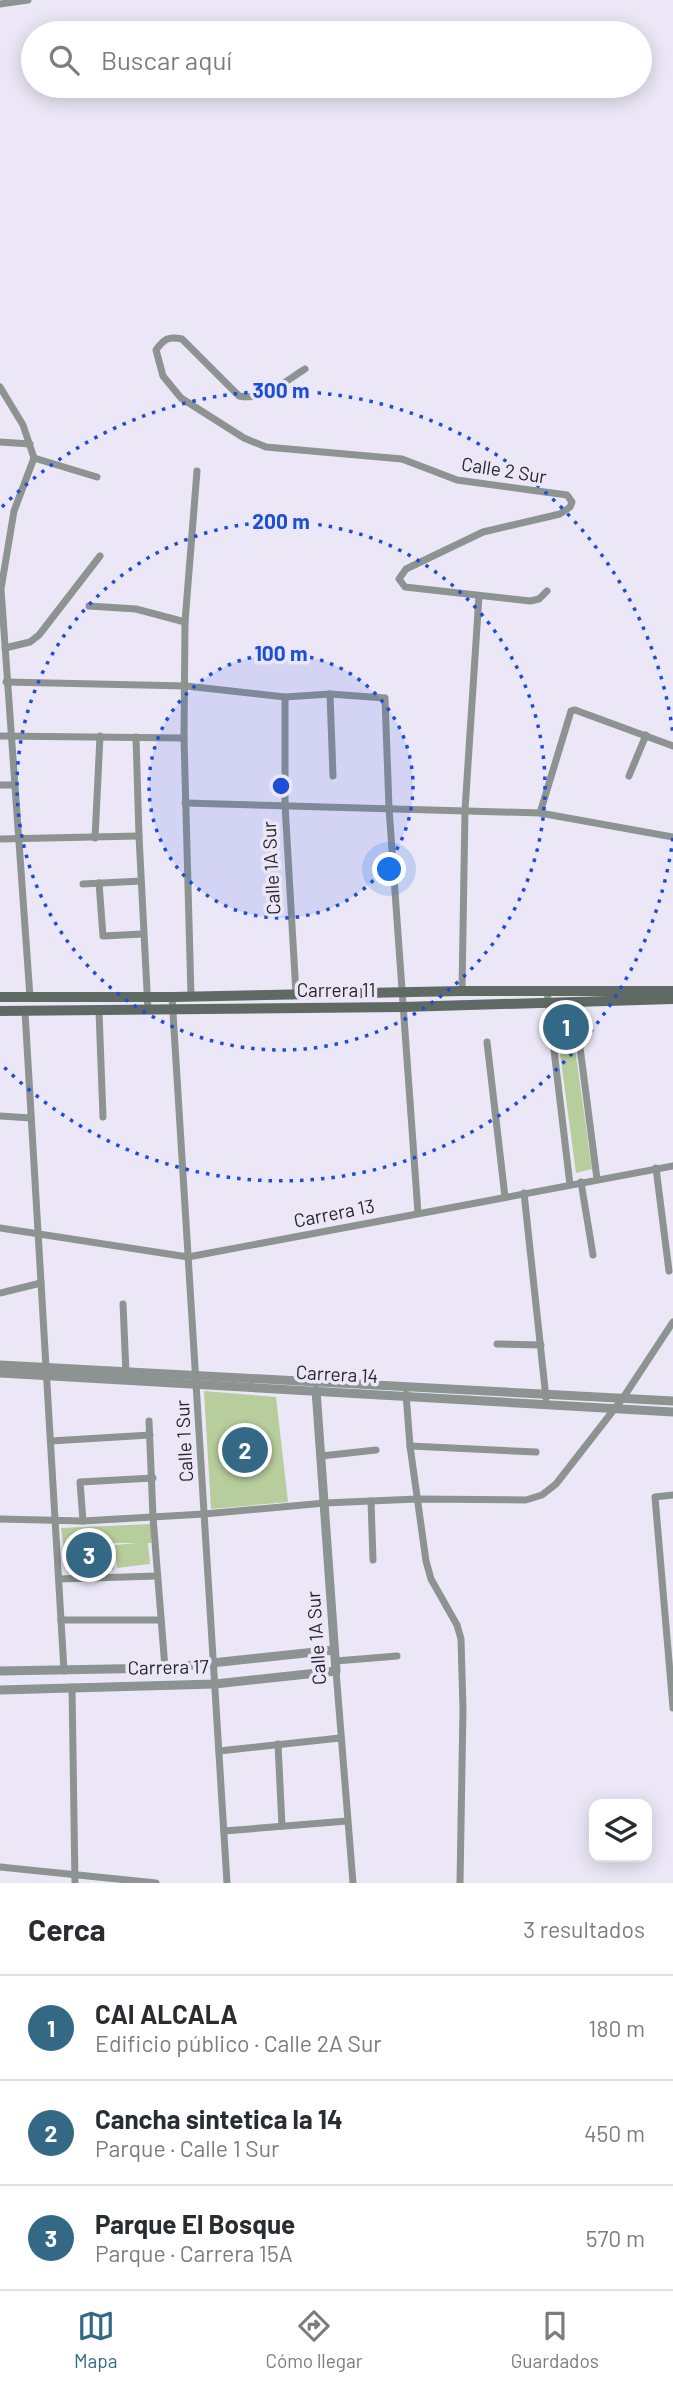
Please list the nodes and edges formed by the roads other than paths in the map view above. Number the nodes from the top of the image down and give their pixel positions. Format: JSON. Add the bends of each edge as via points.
{"nodes":[{"id":1,"x":26,"y":1,"type":"edge"},
{"id":2,"x":0,"y":4,"type":"edge"},
{"id":3,"x":305,"y":369,"type":"dead end"},
{"id":4,"x":0,"y":387,"type":"edge"},
{"id":5,"x":0,"y":442,"type":"edge"},
{"id":6,"x":30,"y":444,"type":"junction"},
{"id":7,"x":34,"y":458,"type":"junction"},
{"id":8,"x":197,"y":471,"type":"dead end"},
{"id":9,"x":97,"y":477,"type":"dead end"},
{"id":10,"x":100,"y":556,"type":"dead end"},
{"id":11,"x":0,"y":589,"type":"edge"},
{"id":12,"x":547,"y":591,"type":"dead end"},
{"id":13,"x":479,"y":596,"type":"junction"},
{"id":14,"x":89,"y":606,"type":"dead end"},
{"id":15,"x":185,"y":622,"type":"junction"},
{"id":16,"x":5,"y":648,"type":"junction"},
{"id":17,"x":6,"y":682,"type":"junction"},
{"id":18,"x":186,"y":686,"type":"junction"},
{"id":19,"x":330,"y":695,"type":"junction"},
{"id":20,"x":285,"y":697,"type":"junction"},
{"id":21,"x":646,"y":734,"type":"junction"},
{"id":22,"x":0,"y":736,"type":"edge"},
{"id":23,"x":10,"y":736,"type":"junction"},
{"id":24,"x":100,"y":736,"type":"junction"},
{"id":25,"x":136,"y":737,"type":"junction"},
{"id":26,"x":184,"y":738,"type":"junction"},
{"id":27,"x":673,"y":746,"type":"edge"},
{"id":28,"x":333,"y":776,"type":"dead end"},
{"id":29,"x":629,"y":776,"type":"dead end"},
{"id":30,"x":0,"y":785,"type":"edge"},
{"id":31,"x":13,"y":785,"type":"junction"},
{"id":32,"x":186,"y":803,"type":"junction"},
{"id":33,"x":285,"y":805,"type":"junction"},
{"id":34,"x":389,"y":808,"type":"junction"},
{"id":35,"x":465,"y":810,"type":"junction"},
{"id":36,"x":540,"y":813,"type":"junction"},
{"id":37,"x":139,"y":836,"type":"junction"},
{"id":38,"x":673,"y":837,"type":"edge"},
{"id":39,"x":96,"y":838,"type":"junction"},
{"id":40,"x":0,"y":839,"type":"edge"},
{"id":41,"x":17,"y":839,"type":"junction"},
{"id":42,"x":141,"y":881,"type":"junction"},
{"id":43,"x":99,"y":883,"type":"junction"},
{"id":44,"x":83,"y":884,"type":"dead end"},
{"id":45,"x":143,"y":934,"type":"junction"},
{"id":46,"x":462,"y":991,"type":"junction"},
{"id":47,"x":547,"y":991,"type":"junction"},
{"id":48,"x":673,"y":991,"type":"edge"},
{"id":49,"x":401,"y":992,"type":"junction"},
{"id":50,"x":296,"y":994,"type":"junction"},
{"id":51,"x":191,"y":996,"type":"junction"},
{"id":52,"x":0,"y":997,"type":"edge"},
{"id":53,"x":30,"y":997,"type":"junction"},
{"id":54,"x":146,"y":997,"type":"junction"},
{"id":55,"x":172,"y":997,"type":"junction"},
{"id":56,"x":673,"y":999,"type":"edge"},
{"id":57,"x":574,"y":1001,"type":"junction"},
{"id":58,"x":547,"y":1003,"type":"junction"},
{"id":59,"x":403,"y":1007,"type":"junction"},
{"id":60,"x":173,"y":1009,"type":"junction"},
{"id":61,"x":148,"y":1010,"type":"junction"},
{"id":62,"x":0,"y":1011,"type":"edge"},
{"id":63,"x":99,"y":1011,"type":"junction"},
{"id":64,"x":25,"y":1012,"type":"junction"},
{"id":65,"x":487,"y":1042,"type":"dead end"},
{"id":66,"x":0,"y":1116,"type":"edge"},
{"id":67,"x":103,"y":1117,"type":"dead end"},
{"id":68,"x":31,"y":1118,"type":"junction"},
{"id":69,"x":673,"y":1166,"type":"edge"},
{"id":70,"x":656,"y":1168,"type":"junction"},
{"id":71,"x":597,"y":1179,"type":"junction"},
{"id":72,"x":581,"y":1182,"type":"junction"},
{"id":73,"x":570,"y":1185,"type":"junction"},
{"id":74,"x":524,"y":1193,"type":"junction"},
{"id":75,"x":505,"y":1197,"type":"junction"},
{"id":76,"x":418,"y":1213,"type":"junction"},
{"id":77,"x":0,"y":1228,"type":"edge"},
{"id":78,"x":38,"y":1234,"type":"junction"},
{"id":79,"x":593,"y":1255,"type":"dead end"},
{"id":80,"x":188,"y":1257,"type":"junction"},
{"id":81,"x":669,"y":1270,"type":"dead end"},
{"id":82,"x":41,"y":1283,"type":"junction"},
{"id":83,"x":0,"y":1293,"type":"edge"},
{"id":84,"x":123,"y":1304,"type":"dead end"},
{"id":85,"x":673,"y":1322,"type":"edge"},
{"id":86,"x":498,"y":1344,"type":"dead end"},
{"id":87,"x":541,"y":1345,"type":"junction"},
{"id":88,"x":0,"y":1365,"type":"edge"},
{"id":89,"x":47,"y":1372,"type":"junction"},
{"id":90,"x":0,"y":1373,"type":"edge"},
{"id":91,"x":126,"y":1373,"type":"junction"},
{"id":92,"x":196,"y":1381,"type":"junction"},
{"id":93,"x":270,"y":1385,"type":"junction"},
{"id":94,"x":316,"y":1390,"type":"junction"},
{"id":95,"x":405,"y":1391,"type":"junction"},
{"id":96,"x":546,"y":1398,"type":"junction"},
{"id":97,"x":623,"y":1398,"type":"junction"},
{"id":98,"x":673,"y":1401,"type":"edge"},
{"id":99,"x":615,"y":1408,"type":"junction"},
{"id":100,"x":673,"y":1412,"type":"edge"},
{"id":101,"x":149,"y":1421,"type":"dead end"},
{"id":102,"x":150,"y":1435,"type":"junction"},
{"id":103,"x":51,"y":1441,"type":"junction"},
{"id":104,"x":410,"y":1446,"type":"junction"},
{"id":105,"x":376,"y":1450,"type":"dead end"},
{"id":106,"x":536,"y":1452,"type":"dead end"},
{"id":107,"x":321,"y":1456,"type":"junction"},
{"id":108,"x":153,"y":1478,"type":"junction"},
{"id":109,"x":673,"y":1495,"type":"edge"},
{"id":110,"x":416,"y":1499,"type":"junction"},
{"id":111,"x":371,"y":1501,"type":"junction"},
{"id":112,"x":325,"y":1503,"type":"junction"},
{"id":113,"x":204,"y":1514,"type":"junction"},
{"id":114,"x":153,"y":1517,"type":"junction"},
{"id":115,"x":0,"y":1519,"type":"edge"},
{"id":116,"x":55,"y":1519,"type":"junction"},
{"id":117,"x":83,"y":1521,"type":"junction"},
{"id":118,"x":373,"y":1560,"type":"dead end"},
{"id":119,"x":157,"y":1576,"type":"junction"},
{"id":120,"x":59,"y":1579,"type":"junction"},
{"id":121,"x":61,"y":1620,"type":"junction"},
{"id":122,"x":161,"y":1620,"type":"junction"},
{"id":123,"x":669,"y":1643,"type":"edge"},
{"id":124,"x":334,"y":1650,"type":"junction"},
{"id":125,"x":397,"y":1656,"type":"dead end"},
{"id":126,"x":213,"y":1664,"type":"junction"},
{"id":127,"x":336,"y":1666,"type":"junction"},
{"id":128,"x":165,"y":1668,"type":"junction"},
{"id":129,"x":0,"y":1671,"type":"edge"},
{"id":130,"x":64,"y":1671,"type":"junction"},
{"id":131,"x":215,"y":1684,"type":"junction"},
{"id":132,"x":72,"y":1687,"type":"junction"},
{"id":133,"x":0,"y":1690,"type":"edge"},
{"id":134,"x":673,"y":1708,"type":"edge"},
{"id":135,"x":340,"y":1738,"type":"junction"},
{"id":136,"x":278,"y":1744,"type":"junction"},
{"id":137,"x":219,"y":1751,"type":"junction"},
{"id":138,"x":347,"y":1821,"type":"junction"},
{"id":139,"x":282,"y":1826,"type":"junction"},
{"id":140,"x":224,"y":1831,"type":"junction"},
{"id":141,"x":0,"y":1867,"type":"edge"},
{"id":142,"x":74,"y":1879,"type":"edge"},
{"id":143,"x":156,"y":1883,"type":"edge"},
{"id":144,"x":227,"y":1883,"type":"edge"},
{"id":145,"x":353,"y":1883,"type":"edge"},
{"id":146,"x":460,"y":1883,"type":"edge"}],
"edges":[{"from":1,"to":2,"type":"street"},
{"from":3,"to":13,"type":"street","name":"Calle 2 Sur","via":[[251,399],[239,396],[182,339],[163,340],[156,350],[163,376],[181,398],[244,438],[266,446],[402,459],[457,480],[566,495],[572,502],[560,514],[483,532],[406,569],[398,579],[405,587]]},
{"from":4,"to":6,"type":"street"},
{"from":5,"to":6,"type":"street"},
{"from":6,"to":7,"type":"street"},
{"from":7,"to":9,"type":"street"},
{"from":7,"to":11,"type":"street","via":[[14,511]]},
{"from":8,"to":15,"type":"street"},
{"from":10,"to":16,"type":"street","via":[[39,635]]},
{"from":11,"to":16,"type":"street"},
{"from":12,"to":13,"type":"street","via":[[530,600]]},
{"from":13,"to":35,"type":"street"},
{"from":14,"to":15,"type":"street","via":[[136,610]]},
{"from":15,"to":18,"type":"street"},
{"from":16,"to":17,"type":"street"},
{"from":17,"to":18,"type":"street"},
{"from":17,"to":23,"type":"street"},
{"from":18,"to":20,"type":"street"},
{"from":18,"to":26,"type":"street"},
{"from":19,"to":20,"type":"street"},
{"from":19,"to":28,"type":"street"},
{"from":19,"to":34,"type":"street","via":[[385,698]]},
{"from":20,"to":33,"type":"street","name":"Calle 1A Sur"},
{"from":21,"to":27,"type":"street"},
{"from":21,"to":29,"type":"street"},
{"from":21,"to":36,"type":"street","via":[[571,711]]},
{"from":22,"to":23,"type":"street"},
{"from":23,"to":24,"type":"street"},
{"from":23,"to":31,"type":"street"},
{"from":24,"to":25,"type":"street"},
{"from":24,"to":39,"type":"street"},
{"from":25,"to":26,"type":"street"},
{"from":25,"to":37,"type":"street"},
{"from":26,"to":32,"type":"street"},
{"from":30,"to":31,"type":"street"},
{"from":31,"to":41,"type":"street"},
{"from":32,"to":33,"type":"street"},
{"from":32,"to":51,"type":"street"},
{"from":33,"to":34,"type":"street"},
{"from":33,"to":50,"type":"street","name":"Calle 1A Sur"},
{"from":34,"to":35,"type":"street"},
{"from":34,"to":49,"type":"street"},
{"from":35,"to":36,"type":"street"},
{"from":35,"to":46,"type":"street"},
{"from":36,"to":38,"type":"street"},
{"from":37,"to":39,"type":"street"},
{"from":37,"to":42,"type":"street"},
{"from":39,"to":41,"type":"street"},
{"from":40,"to":41,"type":"street"},
{"from":41,"to":53,"type":"street"},
{"from":42,"to":43,"type":"street"},
{"from":42,"to":45,"type":"street"},
{"from":43,"to":44,"type":"street"},
{"from":43,"to":45,"type":"street","via":[[103,936]]},
{"from":45,"to":54,"type":"street"},
{"from":46,"to":47,"type":"main road","name":"Carrera 11"},
{"from":46,"to":49,"type":"main road","name":"Carrera 11"},
{"from":47,"to":48,"type":"main road","name":"Carrera 11"},
{"from":47,"to":58,"type":"street"},
{"from":49,"to":50,"type":"main road","name":"Carrera 11"},
{"from":49,"to":59,"type":"street"},
{"from":50,"to":51,"type":"main road","name":"Carrera 11"},
{"from":51,"to":55,"type":"main road","name":"Carrera 11"},
{"from":52,"to":53,"type":"main road","name":"Carrera 11"},
{"from":53,"to":54,"type":"main road","name":"Carrera 11"},
{"from":54,"to":55,"type":"main road","name":"Carrera 11"},
{"from":54,"to":61,"type":"street"},
{"from":55,"to":60,"type":"street","name":"Calle 1 Sur"},
{"from":56,"to":57,"type":"main road","name":"Carrera 11"},
{"from":57,"to":58,"type":"main road","name":"Carrera 11"},
{"from":57,"to":71,"type":"street"},
{"from":58,"to":59,"type":"main road","name":"Carrera 11"},
{"from":58,"to":73,"type":"street"},
{"from":59,"to":60,"type":"main road","name":"Carrera 11"},
{"from":59,"to":76,"type":"street"},
{"from":60,"to":61,"type":"main road","name":"Carrera 11"},
{"from":60,"to":80,"type":"street","name":"Calle 1 Sur"},
{"from":61,"to":63,"type":"main road","name":"Carrera 11"},
{"from":62,"to":64,"type":"main road","name":"Carrera 11"},
{"from":63,"to":64,"type":"main road","name":"Carrera 11"},
{"from":63,"to":67,"type":"street"},
{"from":64,"to":68,"type":"street"},
{"from":65,"to":75,"type":"street"},
{"from":66,"to":68,"type":"street"},
{"from":68,"to":78,"type":"street"},
{"from":69,"to":70,"type":"street","name":"Carrera 13"},
{"from":70,"to":71,"type":"street","name":"Carrera 13"},
{"from":70,"to":81,"type":"street"},
{"from":71,"to":72,"type":"street","name":"Carrera 13"},
{"from":72,"to":73,"type":"street","name":"Carrera 13"},
{"from":72,"to":79,"type":"street"},
{"from":73,"to":74,"type":"street","name":"Carrera 13"},
{"from":74,"to":75,"type":"street","name":"Carrera 13"},
{"from":74,"to":87,"type":"street"},
{"from":75,"to":76,"type":"street","name":"Carrera 13"},
{"from":76,"to":80,"type":"street","name":"Carrera 13"},
{"from":77,"to":78,"type":"street","name":"Carrera 13"},
{"from":78,"to":80,"type":"street","name":"Carrera 13"},
{"from":78,"to":82,"type":"street"},
{"from":80,"to":92,"type":"street","name":"Calle 1 Sur"},
{"from":82,"to":83,"type":"street"},
{"from":82,"to":89,"type":"street"},
{"from":84,"to":91,"type":"street"},
{"from":85,"to":97,"type":"street"},
{"from":86,"to":87,"type":"street"},
{"from":87,"to":96,"type":"street"},
{"from":88,"to":89,"type":"street","name":"Carrera 14"},
{"from":89,"to":90,"type":"street","name":"Carrera 14"},
{"from":89,"to":91,"type":"street","name":"Carrera 14"},
{"from":89,"to":92,"type":"street","name":"Carrera 14"},
{"from":89,"to":103,"type":"street"},
{"from":91,"to":92,"type":"street","name":"Carrera 14"},
{"from":92,"to":93,"type":"street","name":"Carrera 14"},
{"from":92,"to":113,"type":"street","name":"Calle 1 Sur"},
{"from":93,"to":94,"type":"street","name":"Carrera 14"},
{"from":93,"to":95,"type":"street","name":"Carrera 14"},
{"from":94,"to":95,"type":"street","name":"Carrera 14"},
{"from":94,"to":107,"type":"street","name":"Calle 1A Sur"},
{"from":95,"to":96,"type":"street","name":"Carrera 14"},
{"from":95,"to":104,"type":"street"},
{"from":96,"to":97,"type":"street","name":"Carrera 14"},
{"from":96,"to":99,"type":"street","name":"Carrera 14"},
{"from":97,"to":98,"type":"street","name":"Carrera 14"},
{"from":97,"to":99,"type":"street"},
{"from":99,"to":100,"type":"street","name":"Carrera 14"},
{"from":99,"to":110,"type":"street","via":[[542,1495],[526,1500]]},
{"from":101,"to":102,"type":"street"},
{"from":102,"to":103,"type":"street"},
{"from":102,"to":108,"type":"street"},
{"from":103,"to":116,"type":"street"},
{"from":104,"to":106,"type":"street"},
{"from":104,"to":110,"type":"street"},
{"from":105,"to":107,"type":"street"},
{"from":107,"to":112,"type":"street","name":"Calle 1A Sur"},
{"from":108,"to":114,"type":"street"},
{"from":108,"to":117,"type":"street","via":[[80,1482]]},
{"from":109,"to":123,"type":"street","via":[[655,1497]]},
{"from":110,"to":111,"type":"street"},
{"from":110,"to":146,"type":"street","via":[[431,1579],[461,1639]]},
{"from":111,"to":112,"type":"street"},
{"from":111,"to":118,"type":"street"},
{"from":112,"to":113,"type":"street"},
{"from":112,"to":124,"type":"street","name":"Calle 1A Sur"},
{"from":113,"to":114,"type":"street"},
{"from":113,"to":126,"type":"street","name":"Calle 1 Sur"},
{"from":114,"to":117,"type":"street"},
{"from":114,"to":119,"type":"street"},
{"from":115,"to":116,"type":"street"},
{"from":116,"to":117,"type":"street"},
{"from":116,"to":120,"type":"street"},
{"from":119,"to":120,"type":"street"},
{"from":119,"to":122,"type":"street"},
{"from":120,"to":121,"type":"street"},
{"from":121,"to":122,"type":"street"},
{"from":121,"to":130,"type":"street"},
{"from":122,"to":128,"type":"street"},
{"from":123,"to":134,"type":"street"},
{"from":124,"to":126,"type":"street","name":"Carrera 17"},
{"from":124,"to":127,"type":"street","name":"Calle 1A Sur"},
{"from":125,"to":127,"type":"street"},
{"from":126,"to":128,"type":"street","name":"Carrera 17"},
{"from":126,"to":131,"type":"street","name":"Calle 1 Sur"},
{"from":127,"to":131,"type":"street","name":"Carrera 17"},
{"from":127,"to":135,"type":"street","name":"Calle 1A Sur"},
{"from":128,"to":130,"type":"street","name":"Carrera 17"},
{"from":129,"to":130,"type":"street","name":"Carrera 17"},
{"from":131,"to":132,"type":"street","name":"Carrera 17"},
{"from":131,"to":137,"type":"street","name":"Calle 1 Sur"},
{"from":132,"to":133,"type":"street","name":"Carrera 17"},
{"from":132,"to":142,"type":"street"},
{"from":135,"to":136,"type":"street"},
{"from":135,"to":138,"type":"street","name":"Calle 1A Sur"},
{"from":136,"to":137,"type":"street"},
{"from":136,"to":139,"type":"street"},
{"from":137,"to":140,"type":"street","name":"Calle 1 Sur"},
{"from":138,"to":139,"type":"street"},
{"from":138,"to":145,"type":"street","name":"Calle 1A Sur"},
{"from":139,"to":140,"type":"street"},
{"from":140,"to":144,"type":"street","name":"Calle 1 Sur"},
{"from":141,"to":142,"type":"street"},
{"from":142,"to":143,"type":"street"}]}
